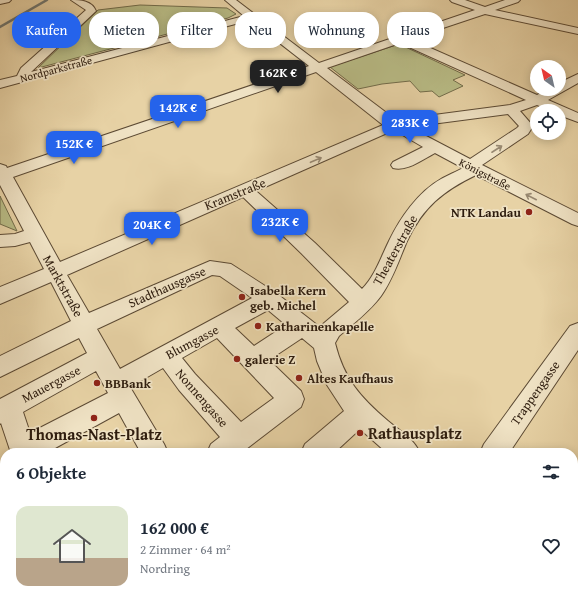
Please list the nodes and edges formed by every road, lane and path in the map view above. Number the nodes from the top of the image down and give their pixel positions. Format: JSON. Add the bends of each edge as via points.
{"nodes":[{"id":1,"x":6,"y":0,"type":"edge"},
{"id":2,"x":76,"y":0,"type":"edge"},
{"id":3,"x":230,"y":0,"type":"edge"},
{"id":4,"x":455,"y":0,"type":"edge"},
{"id":5,"x":515,"y":0,"type":"edge"},
{"id":6,"x":0,"y":1,"type":"edge"},
{"id":7,"x":484,"y":10,"type":"junction"},
{"id":8,"x":246,"y":12,"type":"edge"},
{"id":9,"x":235,"y":21,"type":"edge"},
{"id":10,"x":444,"y":24,"type":"edge"},
{"id":11,"x":578,"y":31,"type":"edge"},
{"id":12,"x":286,"y":43,"type":"edge"},
{"id":13,"x":387,"y":43,"type":"edge"},
{"id":14,"x":420,"y":48,"type":"edge"},
{"id":15,"x":318,"y":67,"type":"junction"},
{"id":16,"x":23,"y":77,"type":"junction"},
{"id":17,"x":578,"y":78,"type":"edge"},
{"id":18,"x":0,"y":84,"type":"edge"},
{"id":19,"x":566,"y":85,"type":"edge"},
{"id":20,"x":545,"y":96,"type":"edge"},
{"id":21,"x":537,"y":100,"type":"junction"},
{"id":22,"x":511,"y":109,"type":"junction"},
{"id":23,"x":578,"y":118,"type":"edge"},
{"id":24,"x":394,"y":125,"type":"junction"},
{"id":25,"x":434,"y":147,"type":"junction"},
{"id":26,"x":399,"y":165,"type":"dead end"},
{"id":27,"x":473,"y":167,"type":"junction"},
{"id":28,"x":1,"y":173,"type":"edge"},
{"id":29,"x":244,"y":190,"type":"junction"},
{"id":30,"x":578,"y":220,"type":"edge"},
{"id":31,"x":34,"y":234,"type":"junction"},
{"id":32,"x":0,"y":241,"type":"edge"},
{"id":33,"x":55,"y":272,"type":"junction"},
{"id":34,"x":0,"y":296,"type":"edge"},
{"id":35,"x":269,"y":299,"type":"junction"},
{"id":36,"x":362,"y":302,"type":"junction"},
{"id":37,"x":84,"y":325,"type":"junction"},
{"id":38,"x":303,"y":326,"type":"junction"},
{"id":39,"x":220,"y":327,"type":"junction"},
{"id":40,"x":578,"y":332,"type":"edge"},
{"id":41,"x":324,"y":343,"type":"junction"},
{"id":42,"x":166,"y":356,"type":"junction"},
{"id":43,"x":101,"y":357,"type":"junction"},
{"id":44,"x":252,"y":359,"type":"junction"},
{"id":45,"x":0,"y":367,"type":"edge"},
{"id":46,"x":119,"y":390,"type":"junction"},
{"id":47,"x":4,"y":409,"type":"edge"},
{"id":48,"x":360,"y":413,"type":"junction"},
{"id":49,"x":229,"y":446,"type":"edge"},
{"id":50,"x":22,"y":448,"type":"edge"},
{"id":51,"x":28,"y":448,"type":"edge"},
{"id":52,"x":151,"y":448,"type":"edge"},
{"id":53,"x":320,"y":448,"type":"edge"},
{"id":54,"x":401,"y":448,"type":"edge"},
{"id":55,"x":497,"y":448,"type":"edge"}],
"edges":[{"from":1,"to":6,"type":"street"},
{"from":2,"to":16,"type":"street","via":[[91,11],[26,71]]},
{"from":3,"to":8,"type":"street","name":"Königstraße"},
{"from":4,"to":7,"type":"street"},
{"from":5,"to":7,"type":"street"},
{"from":7,"to":10,"type":"street"},
{"from":7,"to":11,"type":"street"},
{"from":9,"to":16,"type":"street","name":"Nordparkstraße"},
{"from":12,"to":15,"type":"street","name":"Königstraße"},
{"from":13,"to":15,"type":"street"},
{"from":14,"to":21,"type":"street"},
{"from":15,"to":24,"type":"street","name":"Königstraße"},
{"from":15,"to":28,"type":"street"},
{"from":16,"to":18,"type":"street","name":"Nordparkstraße"},
{"from":17,"to":19,"type":"street","name":"Kramstraße"},
{"from":20,"to":21,"type":"street","name":"Kramstraße"},
{"from":21,"to":22,"type":"street","name":"Kramstraße"},
{"from":21,"to":23,"type":"street"},
{"from":22,"to":24,"type":"street","name":"Kramstraße"},
{"from":27,"to":22,"type":"street","name":"Theaterstraße","one_way":true,"via":[[523,131],[526,126]]},
{"from":24,"to":25,"type":"street","name":"Königstraße"},
{"from":29,"to":24,"type":"street","name":"Kramstraße","one_way":true},
{"from":25,"to":26,"type":"street"},
{"from":25,"to":27,"type":"street","name":"Königstraße"},
{"from":30,"to":27,"type":"street","name":"Königstraße","one_way":true},
{"from":27,"to":36,"type":"street","name":"Theaterstraße","via":[[427,198],[412,216],[373,291]]},
{"from":28,"to":31,"type":"street","name":"Marktstraße"},
{"from":29,"to":33,"type":"street","name":"Kramstraße"},
{"from":29,"to":36,"type":"street"},
{"from":31,"to":32,"type":"street","via":[[15,240]]},
{"from":31,"to":33,"type":"street","name":"Marktstraße"},
{"from":33,"to":34,"type":"street","name":"Kramstraße"},
{"from":33,"to":37,"type":"street","name":"Marktstraße"},
{"from":35,"to":37,"type":"street","name":"Stadthausgasse","via":[[224,269],[210,268]]},
{"from":35,"to":38,"type":"street","name":"Stadthausgasse"},
{"from":35,"to":39,"type":"street","name":"Blumgasse"},
{"from":36,"to":41,"type":"street","name":"Theaterstraße","via":[[331,330]]},
{"from":37,"to":43,"type":"street","name":"Marktstraße"},
{"from":37,"to":45,"type":"street","name":"Stadthausgasse"},
{"from":38,"to":41,"type":"street","name":"Stadthausgasse"},
{"from":38,"to":44,"type":"street"},
{"from":39,"to":42,"type":"street","name":"Blumgasse"},
{"from":39,"to":44,"type":"street"},
{"from":40,"to":55,"type":"street","name":"Trappengasse"},
{"from":41,"to":48,"type":"street","via":[[326,356],[336,381]]},
{"from":42,"to":46,"type":"street","name":"Blumgasse"},
{"from":42,"to":49,"type":"street","name":"Nonnengasse","via":[[187,382]]},
{"from":43,"to":46,"type":"street","name":"Marktstraße"},
{"from":43,"to":47,"type":"street","name":"Mauergasse"},
{"from":44,"to":49,"type":"street","via":[[292,399]]},
{"from":46,"to":51,"type":"street"},
{"from":46,"to":52,"type":"street","name":"Marktstraße"},
{"from":47,"to":50,"type":"street"},
{"from":48,"to":53,"type":"street"},
{"from":48,"to":54,"type":"street"}]}
